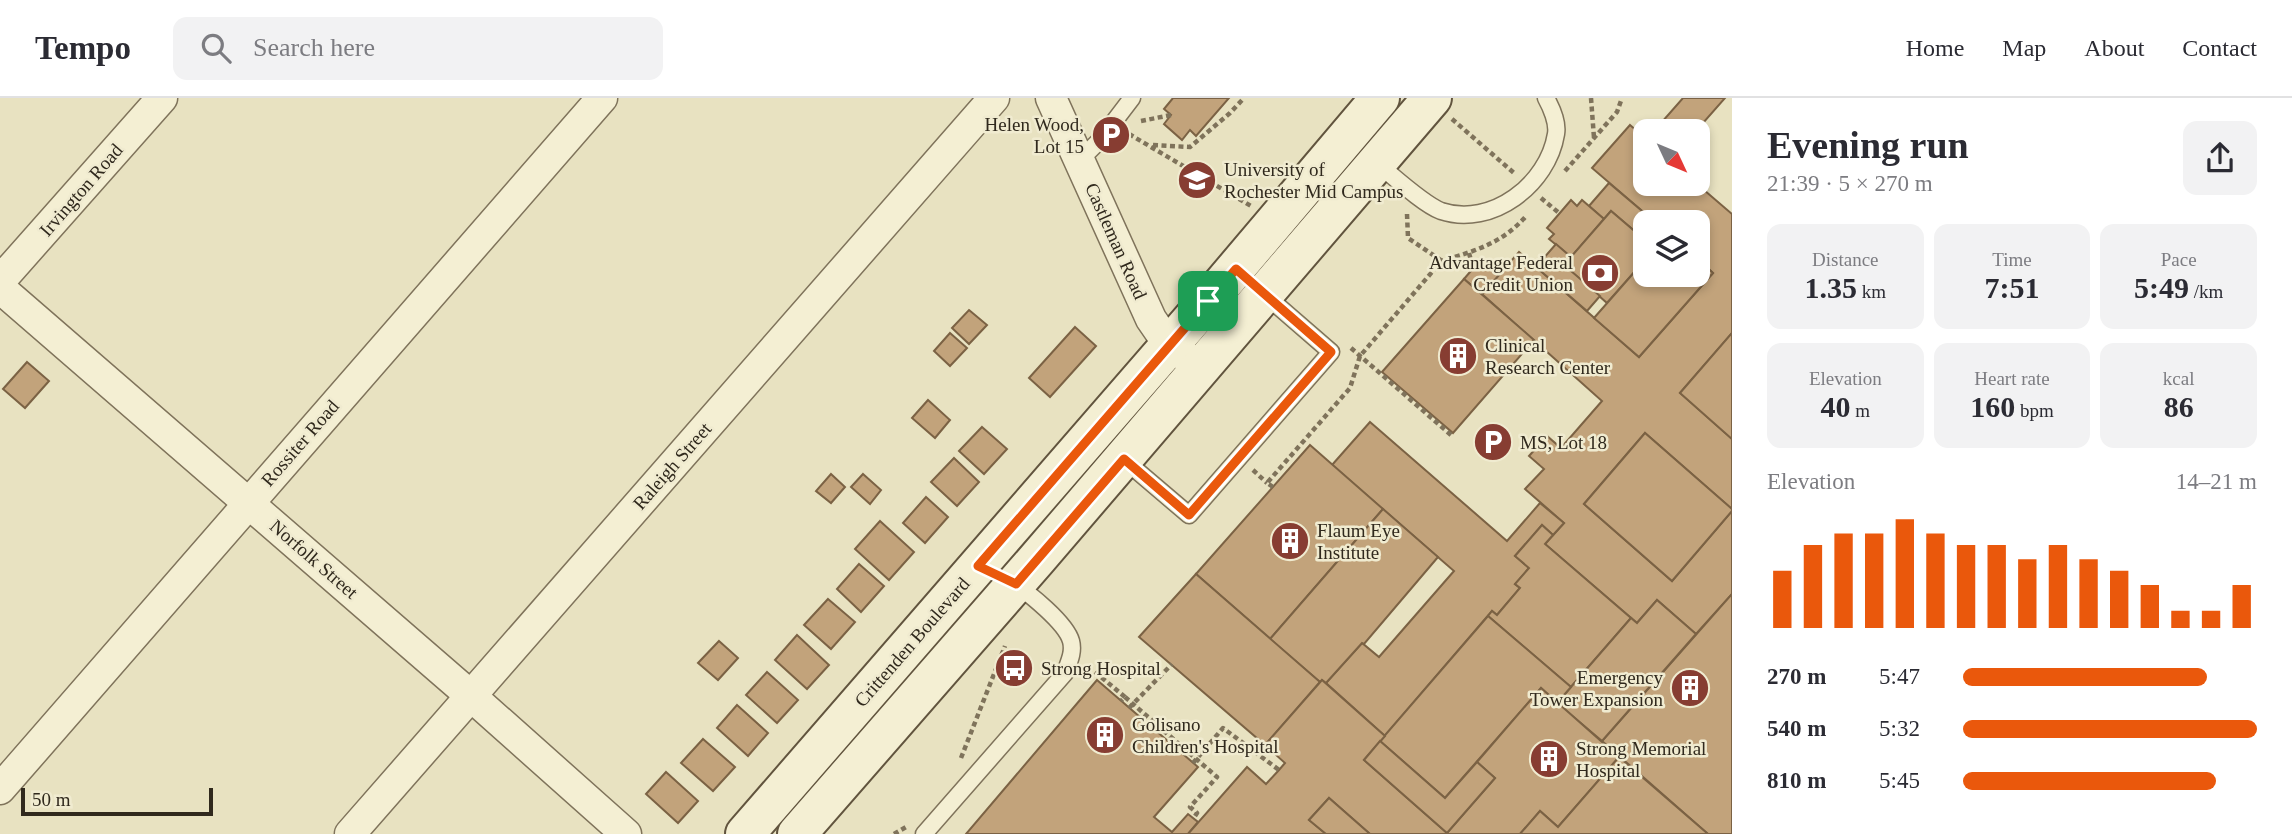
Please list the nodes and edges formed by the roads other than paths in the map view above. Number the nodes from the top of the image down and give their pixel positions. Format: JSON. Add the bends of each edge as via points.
{"nodes":[{"id":1,"x":162,"y":98,"type":"edge"},
{"id":2,"x":601,"y":98,"type":"edge"},
{"id":3,"x":994,"y":98,"type":"edge"},
{"id":4,"x":1051,"y":98,"type":"edge"},
{"id":5,"x":1132,"y":98,"type":"edge"},
{"id":6,"x":1380,"y":98,"type":"edge"},
{"id":7,"x":1546,"y":98,"type":"edge"},
{"id":8,"x":1440,"y":107,"type":"edge"},
{"id":9,"x":1079,"y":161,"type":"junction"},
{"id":10,"x":1377,"y":163,"type":"junction"},
{"id":11,"x":0,"y":281,"type":"edge"},
{"id":12,"x":1250,"y":282,"type":"junction"},
{"id":13,"x":0,"y":288,"type":"edge"},
{"id":14,"x":1171,"y":344,"type":"junction"},
{"id":15,"x":1200,"y":370,"type":"junction"},
{"id":16,"x":1109,"y":446,"type":"junction"},
{"id":17,"x":248,"y":502,"type":"junction"},
{"id":18,"x":997,"y":575,"type":"junction"},
{"id":19,"x":471,"y":695,"type":"junction"},
{"id":20,"x":0,"y":789,"type":"edge"},
{"id":21,"x":350,"y":834,"type":"edge"},
{"id":22,"x":626,"y":834,"type":"edge"},
{"id":23,"x":745,"y":834,"type":"edge"},
{"id":24,"x":797,"y":834,"type":"edge"},
{"id":25,"x":924,"y":834,"type":"edge"}],
"edges":[{"from":1,"to":11,"type":"street","name":"Irvington Road"},
{"from":2,"to":17,"type":"street","name":"Rossiter Road"},
{"from":3,"to":19,"type":"street","name":"Raleigh Street"},
{"from":4,"to":9,"type":"street","name":"Castleman Road"},
{"from":5,"to":9,"type":"lane"},
{"from":6,"to":12,"type":"street","name":"Crittenden Boulevard"},
{"from":7,"to":10,"type":"lane","via":[[1557,132],[1546,161],[1529,186],[1485,212],[1461,215],[1440,210]]},
{"from":8,"to":10,"type":"street","name":"Crittenden Boulevard"},
{"from":9,"to":14,"type":"street","name":"Castleman Road","via":[[1151,318]]},
{"from":10,"to":12,"type":"street","name":"Crittenden Boulevard"},
{"from":12,"to":14,"type":"street","name":"Crittenden Boulevard"},
{"from":12,"to":15,"type":"street","name":"Crittenden Boulevard"},
{"from":12,"to":16,"type":"lane","via":[[1331,352],[1189,515]]},
{"from":13,"to":17,"type":"street","name":"Norfolk Street"},
{"from":14,"to":15,"type":"street","name":"Castleman Road"},
{"from":14,"to":16,"type":"street","name":"Crittenden Boulevard"},
{"from":15,"to":16,"type":"street","name":"Crittenden Boulevard"},
{"from":16,"to":18,"type":"street","name":"Crittenden Boulevard"},
{"from":17,"to":19,"type":"street","name":"Norfolk Street"},
{"from":17,"to":20,"type":"street","name":"Rossiter Road"},
{"from":18,"to":23,"type":"street","name":"Crittenden Boulevard"},
{"from":18,"to":24,"type":"street","name":"Crittenden Boulevard"},
{"from":18,"to":25,"type":"lane","via":[[1061,623],[1071,640],[1071,656],[1065,673]]},
{"from":19,"to":21,"type":"street","name":"Raleigh Street"},
{"from":19,"to":22,"type":"street","name":"Norfolk Street"}]}
